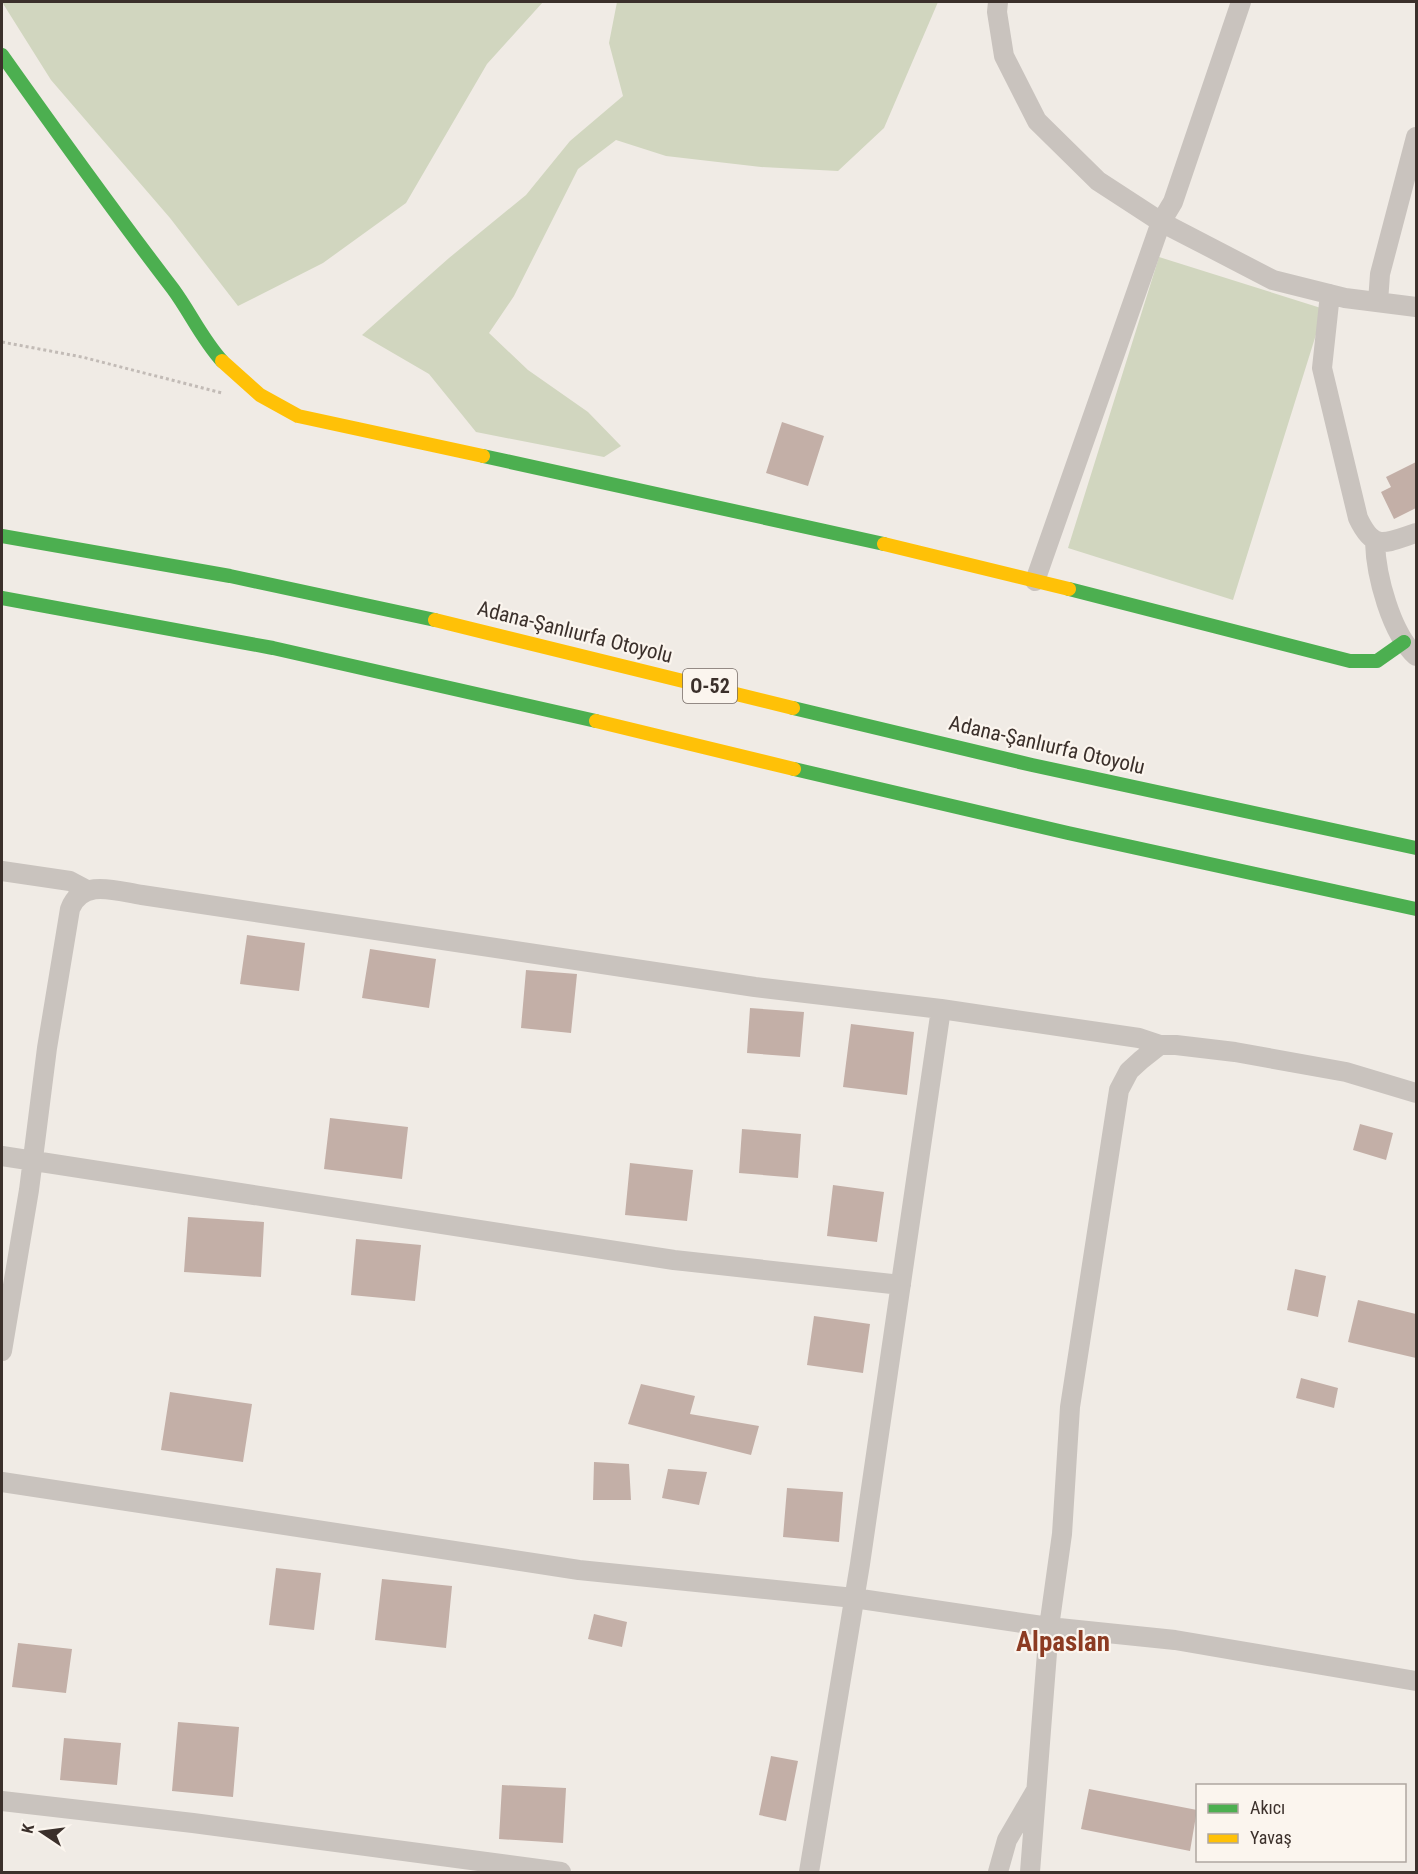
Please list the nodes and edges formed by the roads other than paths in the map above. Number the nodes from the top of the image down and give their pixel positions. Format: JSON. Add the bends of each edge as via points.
{"nodes":[{"id":1,"x":998,"y":2,"type":"edge"},
{"id":2,"x":1241,"y":2,"type":"edge"},
{"id":3,"x":2,"y":55,"type":"edge"},
{"id":4,"x":1416,"y":137,"type":"edge"},
{"id":5,"x":1161,"y":222,"type":"junction"},
{"id":6,"x":1330,"y":294,"type":"junction"},
{"id":7,"x":1378,"y":302,"type":"junction"},
{"id":8,"x":1416,"y":307,"type":"edge"},
{"id":9,"x":1416,"y":533,"type":"edge"},
{"id":10,"x":2,"y":536,"type":"edge"},
{"id":11,"x":1375,"y":542,"type":"junction"},
{"id":12,"x":1035,"y":581,"type":"junction"},
{"id":13,"x":2,"y":598,"type":"edge"},
{"id":14,"x":1410,"y":649,"type":"edge"},
{"id":15,"x":1416,"y":848,"type":"edge"},
{"id":16,"x":2,"y":871,"type":"edge"},
{"id":17,"x":87,"y":890,"type":"junction"},
{"id":18,"x":1416,"y":909,"type":"edge"},
{"id":19,"x":941,"y":1009,"type":"junction"},
{"id":20,"x":1160,"y":1045,"type":"junction"},
{"id":21,"x":1416,"y":1093,"type":"edge"},
{"id":22,"x":2,"y":1156,"type":"edge"},
{"id":23,"x":34,"y":1161,"type":"junction"},
{"id":24,"x":901,"y":1285,"type":"junction"},
{"id":25,"x":2,"y":1351,"type":"edge"},
{"id":26,"x":2,"y":1482,"type":"edge"},
{"id":27,"x":854,"y":1598,"type":"junction"},
{"id":28,"x":1049,"y":1627,"type":"junction"},
{"id":29,"x":1416,"y":1681,"type":"edge"},
{"id":30,"x":1038,"y":1787,"type":"junction"},
{"id":31,"x":2,"y":1801,"type":"edge"},
{"id":32,"x":561,"y":1872,"type":"edge"},
{"id":33,"x":809,"y":1872,"type":"edge"},
{"id":34,"x":998,"y":1872,"type":"edge"},
{"id":35,"x":1030,"y":1872,"type":"edge"}],
"edges":[{"from":1,"to":5,"type":"street","via":[[1004,56],[1037,121],[1098,181]]},
{"from":2,"to":5,"type":"street","via":[[1173,202]]},
{"from":3,"to":12,"type":"main road","via":[[180,299],[216,358],[250,389],[281,408],[298,416],[772,519]]},
{"from":4,"to":7,"type":"street","via":[[1380,274]]},
{"from":5,"to":6,"type":"street","via":[[1273,280]]},
{"from":5,"to":12,"type":"street"},
{"from":6,"to":7,"type":"street"},
{"from":6,"to":11,"type":"street","via":[[1322,368],[1358,518],[1366,535]]},
{"from":7,"to":8,"type":"street"},
{"from":9,"to":11,"type":"street"},
{"from":10,"to":15,"type":"main road","name":"Adana-Şanlıurfa Otoyolu","number":"O-52","via":[[219,574],[491,632],[908,735]]},
{"from":11,"to":14,"type":"street","via":[[1381,584]]},
{"from":12,"to":14,"type":"main road","via":[[1350,661],[1377,661]]},
{"from":13,"to":18,"type":"main road","via":[[206,633],[461,689],[899,794]]},
{"from":16,"to":17,"type":"street","via":[[70,881]]},
{"from":17,"to":19,"type":"street","via":[[755,987]]},
{"from":17,"to":23,"type":"street","via":[[74,898],[69,909]]},
{"from":19,"to":20,"type":"street","via":[[1139,1038]]},
{"from":19,"to":24,"type":"street"},
{"from":20,"to":21,"type":"street","via":[[1235,1052],[1346,1072]]},
{"from":20,"to":28,"type":"street","via":[[1129,1071],[1115,1106],[1070,1407],[1062,1534]]},
{"from":22,"to":23,"type":"street"},
{"from":23,"to":24,"type":"street","via":[[674,1260]]},
{"from":23,"to":25,"type":"street"},
{"from":24,"to":27,"type":"street"},
{"from":26,"to":27,"type":"street","via":[[579,1570]]},
{"from":27,"to":28,"type":"street"},
{"from":27,"to":33,"type":"street"},
{"from":28,"to":29,"type":"street","via":[[1175,1640]]},
{"from":28,"to":30,"type":"street"},
{"from":30,"to":34,"type":"street","via":[[1007,1840]]},
{"from":30,"to":35,"type":"street"},
{"from":31,"to":32,"type":"street"}]}
